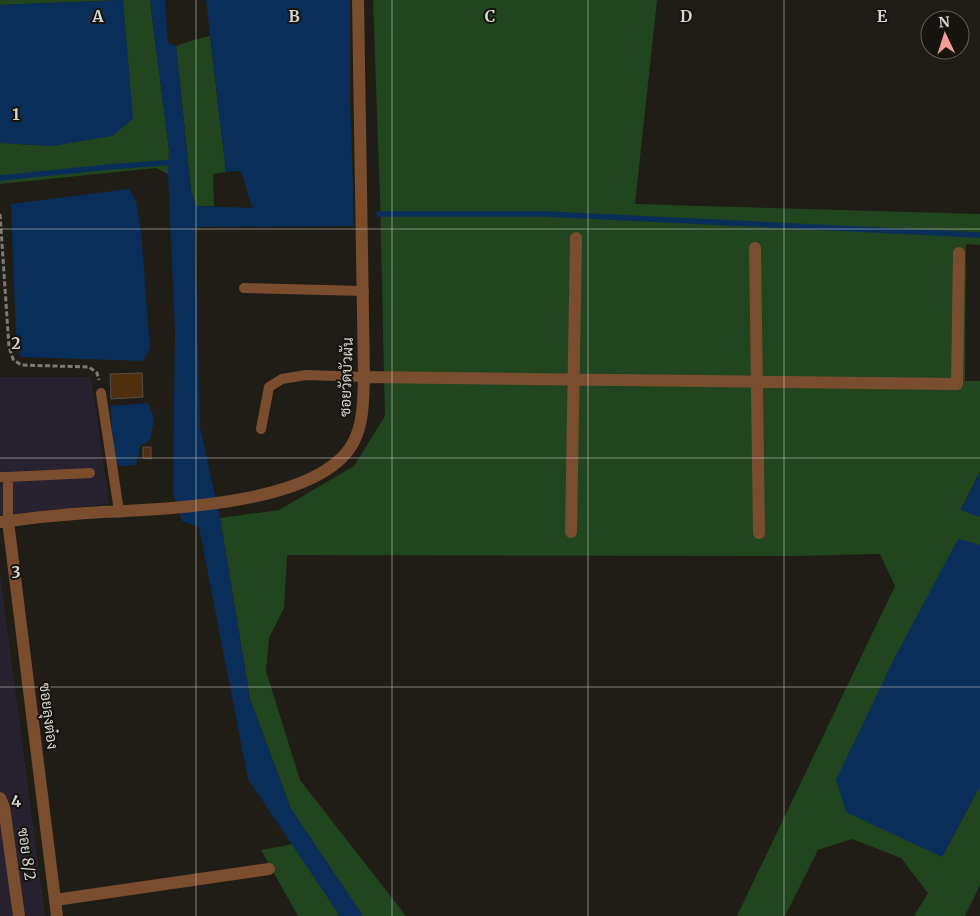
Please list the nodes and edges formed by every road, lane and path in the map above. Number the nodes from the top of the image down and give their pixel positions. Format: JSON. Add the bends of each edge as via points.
{"nodes":[{"id":1,"x":358,"y":0,"type":"edge"},
{"id":2,"x":0,"y":214,"type":"edge"},
{"id":3,"x":576,"y":238,"type":"dead end"},
{"id":4,"x":755,"y":248,"type":"dead end"},
{"id":5,"x":959,"y":253,"type":"dead end"},
{"id":6,"x":244,"y":288,"type":"dead end"},
{"id":7,"x":364,"y":292,"type":"junction"},
{"id":8,"x":364,"y":377,"type":"junction"},
{"id":9,"x":574,"y":380,"type":"junction"},
{"id":10,"x":757,"y":382,"type":"junction"},
{"id":11,"x":101,"y":393,"type":"joint"},
{"id":12,"x":261,"y":429,"type":"dead end"},
{"id":13,"x":90,"y":472,"type":"dead end"},
{"id":14,"x":4,"y":477,"type":"edge"},
{"id":15,"x":119,"y":511,"type":"junction"},
{"id":16,"x":4,"y":521,"type":"edge"},
{"id":17,"x":571,"y":532,"type":"dead end"},
{"id":18,"x":759,"y":533,"type":"dead end"},
{"id":19,"x":0,"y":798,"type":"edge"},
{"id":20,"x":269,"y":869,"type":"dead end"},
{"id":21,"x":56,"y":900,"type":"junction"},
{"id":22,"x":19,"y":916,"type":"edge"},
{"id":23,"x":57,"y":916,"type":"edge"}],
"edges":[{"from":1,"to":7,"type":"street","name":"ซอยวัดบัวผัน"},
{"from":2,"to":11,"type":"path","via":[[9,347],[13,359],[21,365],[89,367],[97,373]]},
{"from":3,"to":9,"type":"street"},
{"from":4,"to":10,"type":"street"},
{"from":5,"to":10,"type":"street","via":[[957,384]]},
{"from":6,"to":7,"type":"lane"},
{"from":7,"to":8,"type":"street","name":"ซอยวัดบัวผัน"},
{"from":8,"to":9,"type":"street"},
{"from":8,"to":12,"type":"lane","via":[[306,375],[282,379],[269,387]]},
{"from":8,"to":15,"type":"street","name":"ซอยวัดบัวผัน","via":[[362,420],[354,442],[336,463],[317,475],[262,496],[241,500]]},
{"from":9,"to":10,"type":"street"},
{"from":9,"to":17,"type":"street"},
{"from":10,"to":18,"type":"street"},
{"from":11,"to":15,"type":"lane"},
{"from":13,"to":14,"type":"lane"},
{"from":14,"to":16,"type":"lane"},
{"from":15,"to":16,"type":"street","name":"ซอยวัดบัวผัน"},
{"from":16,"to":21,"type":"street","name":"ซอยลุงต๋อง"},
{"from":19,"to":22,"type":"street","name":"ซอย 8/2","via":[[4,807]]},
{"from":20,"to":21,"type":"street"},
{"from":21,"to":23,"type":"street","name":"ซอยลุงต๋อง"}]}
